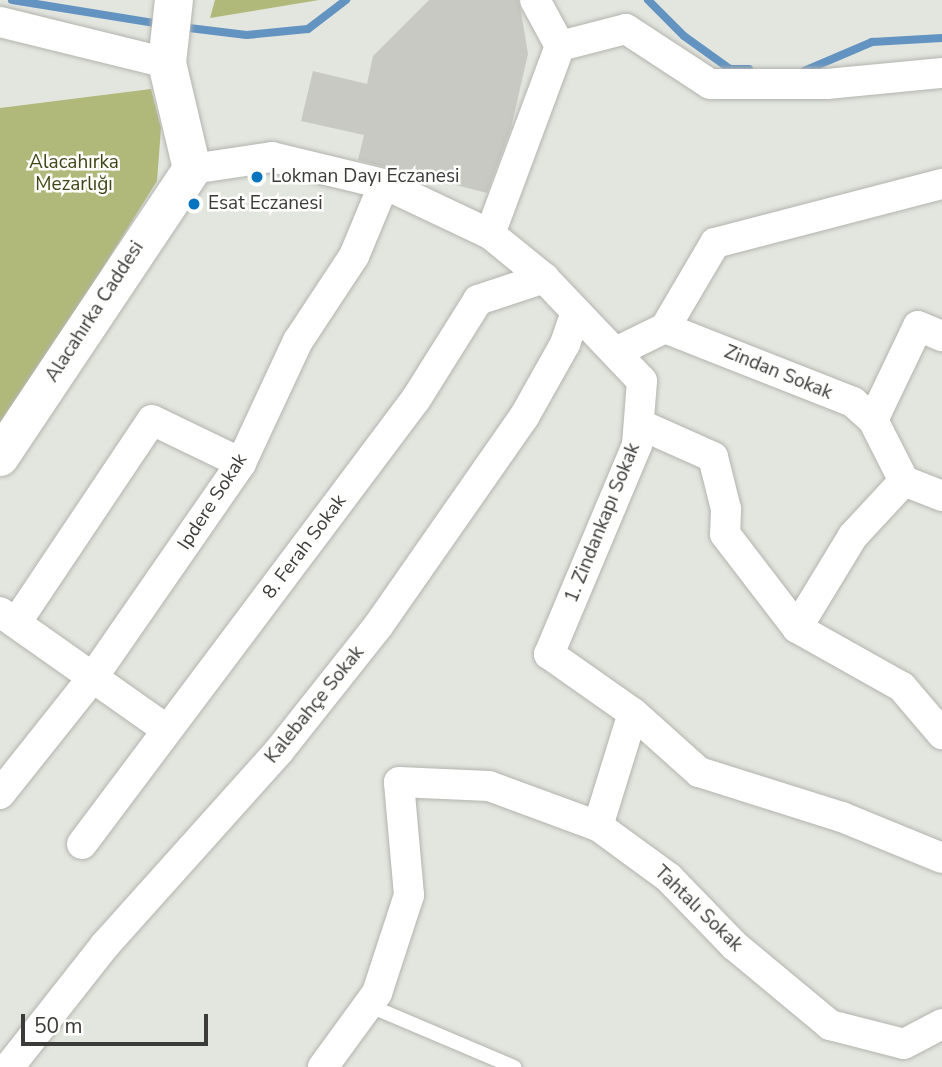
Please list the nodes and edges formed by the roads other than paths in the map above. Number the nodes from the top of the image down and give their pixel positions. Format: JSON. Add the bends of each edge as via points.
{"nodes":[{"id":1,"x":535,"y":0,"type":"edge"},
{"id":2,"x":172,"y":4,"type":"edge"},
{"id":3,"x":0,"y":22,"type":"edge"},
{"id":4,"x":560,"y":46,"type":"junction"},
{"id":5,"x":167,"y":63,"type":"junction"},
{"id":6,"x":942,"y":73,"type":"edge"},
{"id":7,"x":192,"y":169,"type":"junction"},
{"id":8,"x":383,"y":184,"type":"junction"},
{"id":9,"x":942,"y":184,"type":"edge"},
{"id":10,"x":490,"y":234,"type":"junction"},
{"id":11,"x":544,"y":278,"type":"junction"},
{"id":12,"x":576,"y":312,"type":"junction"},
{"id":13,"x":665,"y":328,"type":"junction"},
{"id":14,"x":942,"y":336,"type":"edge"},
{"id":15,"x":616,"y":352,"type":"junction"},
{"id":16,"x":873,"y":420,"type":"junction"},
{"id":17,"x":639,"y":424,"type":"junction"},
{"id":18,"x":0,"y":457,"type":"edge"},
{"id":19,"x":241,"y":463,"type":"junction"},
{"id":20,"x":904,"y":481,"type":"junction"},
{"id":21,"x":942,"y":496,"type":"edge"},
{"id":22,"x":8,"y":617,"type":"edge"},
{"id":23,"x":797,"y":628,"type":"junction"},
{"id":24,"x":93,"y":677,"type":"junction"},
{"id":25,"x":633,"y":713,"type":"junction"},
{"id":26,"x":166,"y":729,"type":"junction"},
{"id":27,"x":942,"y":734,"type":"edge"},
{"id":28,"x":0,"y":794,"type":"edge"},
{"id":29,"x":598,"y":826,"type":"junction"},
{"id":30,"x":82,"y":844,"type":"dead end"},
{"id":31,"x":942,"y":858,"type":"edge"},
{"id":32,"x":368,"y":1005,"type":"junction"},
{"id":33,"x":942,"y":1024,"type":"edge"},
{"id":34,"x":899,"y":1056,"type":"edge"},
{"id":35,"x":9,"y":1067,"type":"edge"},
{"id":36,"x":323,"y":1067,"type":"edge"},
{"id":37,"x":514,"y":1067,"type":"edge"}],
"edges":[{"from":1,"to":4,"type":"street"},
{"from":2,"to":5,"type":"main road"},
{"from":3,"to":5,"type":"street"},
{"from":4,"to":6,"type":"street","via":[[626,29],[710,84],[827,83]]},
{"from":4,"to":10,"type":"street"},
{"from":5,"to":7,"type":"main road"},
{"from":7,"to":8,"type":"street","name":"1. Zindankapı Sokak","via":[[272,157]]},
{"from":7,"to":18,"type":"main road","name":"Alacahırka Caddesi"},
{"from":8,"to":10,"type":"street","name":"1. Zindankapı Sokak"},
{"from":8,"to":19,"type":"street","name":"Ipdere Sokak","via":[[354,256],[298,341]]},
{"from":9,"to":13,"type":"street","via":[[715,243]]},
{"from":10,"to":11,"type":"street","name":"1. Zindankapı Sokak"},
{"from":11,"to":12,"type":"street","name":"1. Zindankapı Sokak"},
{"from":11,"to":26,"type":"street","name":"8. Ferah Sokak","via":[[478,300],[416,399]]},
{"from":12,"to":15,"type":"street","name":"1. Zindankapı Sokak"},
{"from":12,"to":35,"type":"street","name":"Kalebahçe Sokak","via":[[565,344],[524,417],[378,626],[279,751],[105,945]]},
{"from":13,"to":15,"type":"street"},
{"from":13,"to":16,"type":"street","name":"Zindan Sokak","via":[[853,402]]},
{"from":14,"to":16,"type":"street","via":[[918,326]]},
{"from":15,"to":17,"type":"street","name":"1. Zindankapı Sokak","via":[[642,381]]},
{"from":16,"to":20,"type":"street","name":"Zindan Sokak"},
{"from":17,"to":23,"type":"street","via":[[713,457],[726,509],[725,534]]},
{"from":17,"to":25,"type":"street","name":"1. Zindankapı Sokak","via":[[637,445],[550,654]]},
{"from":19,"to":22,"type":"street","via":[[152,420]]},
{"from":19,"to":24,"type":"street","name":"Ipdere Sokak"},
{"from":20,"to":21,"type":"street"},
{"from":20,"to":23,"type":"street","via":[[853,536]]},
{"from":22,"to":24,"type":"street"},
{"from":23,"to":27,"type":"street","via":[[902,687]]},
{"from":24,"to":26,"type":"street"},
{"from":24,"to":28,"type":"street","name":"Ipdere Sokak"},
{"from":25,"to":29,"type":"street"},
{"from":25,"to":31,"type":"street","name":"1. Zindankapı Sokak","via":[[699,772],[842,817]]},
{"from":26,"to":30,"type":"street","name":"8. Ferah Sokak"},
{"from":29,"to":32,"type":"street","name":"Tahtalı Sokak","via":[[489,786],[399,782],[409,895],[377,993]]},
{"from":29,"to":34,"type":"street","name":"Tahtalı Sokak","via":[[669,878],[734,946],[830,1025]]},
{"from":32,"to":36,"type":"street"},
{"from":32,"to":37,"type":"lane"},
{"from":33,"to":34,"type":"street","name":"Tahtalı Sokak"}]}
